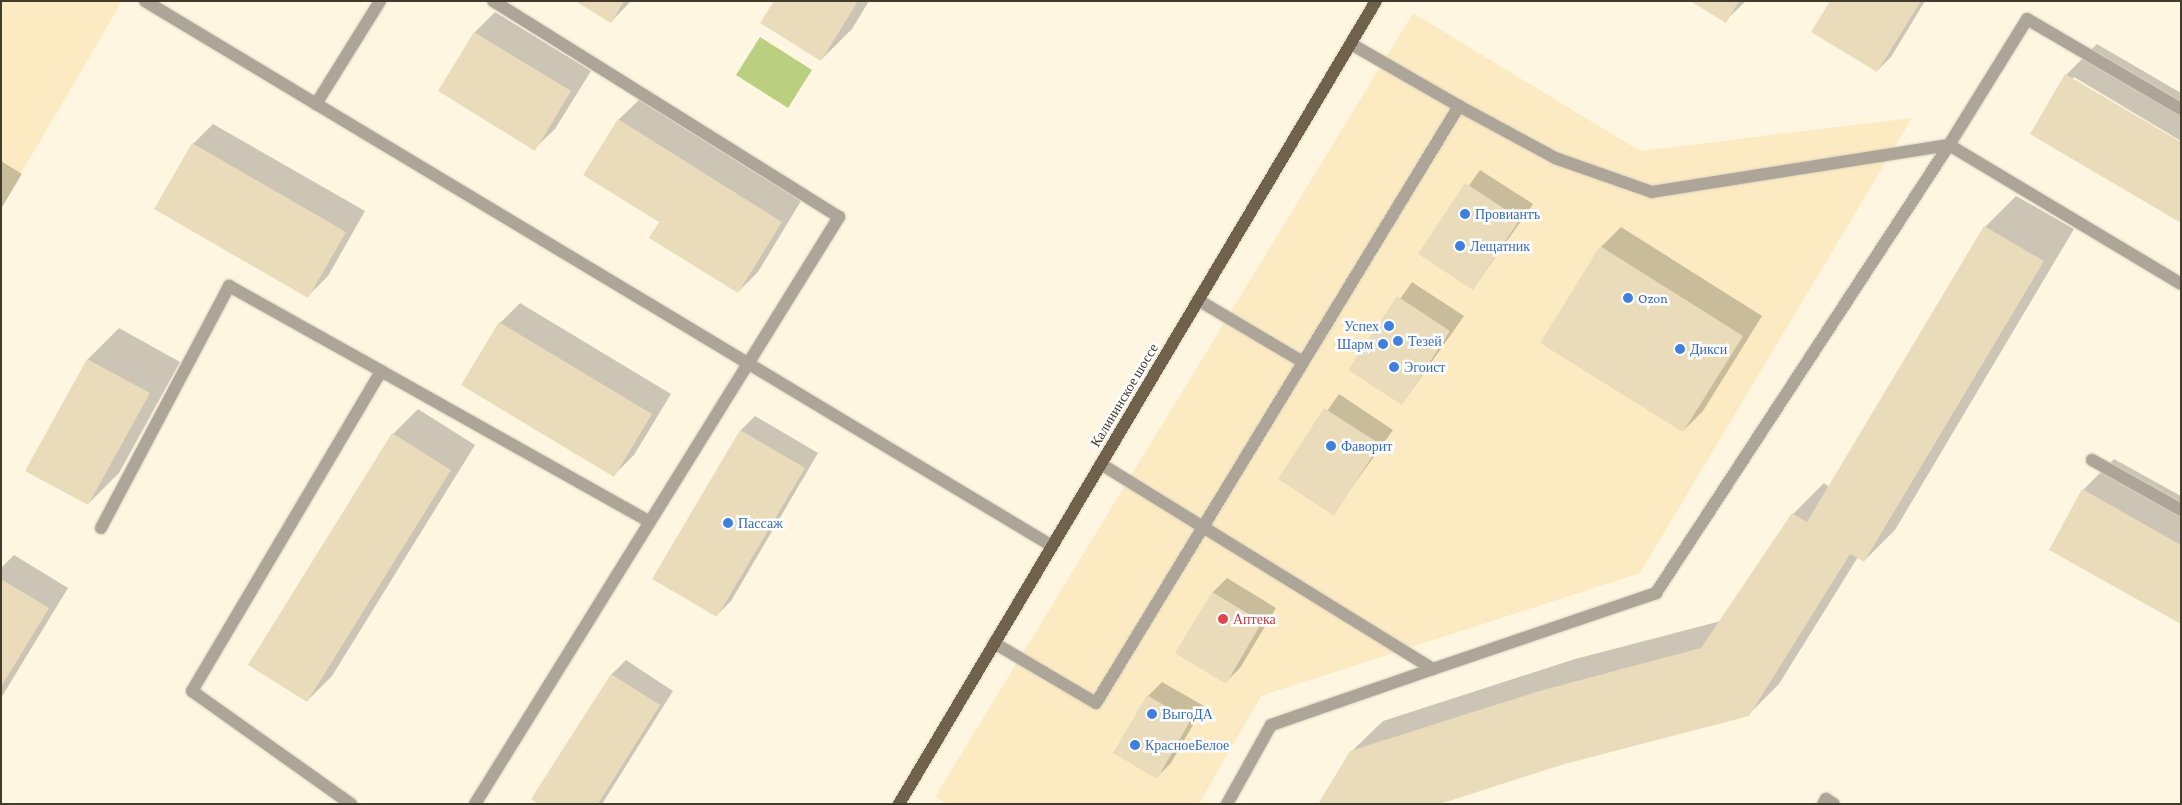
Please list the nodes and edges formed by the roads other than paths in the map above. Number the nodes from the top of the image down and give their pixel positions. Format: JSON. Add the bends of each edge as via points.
{"nodes":[{"id":1,"x":145,"y":1,"type":"edge"},
{"id":2,"x":380,"y":1,"type":"edge"},
{"id":3,"x":493,"y":1,"type":"edge"},
{"id":4,"x":1376,"y":1,"type":"edge"},
{"id":5,"x":1351,"y":44,"type":"junction"},
{"id":6,"x":316,"y":104,"type":"junction"},
{"id":7,"x":1459,"y":106,"type":"junction"},
{"id":8,"x":2181,"y":109,"type":"edge"},
{"id":9,"x":1949,"y":145,"type":"junction"},
{"id":10,"x":2181,"y":284,"type":"edge"},
{"id":11,"x":1198,"y":300,"type":"junction"},
{"id":12,"x":1303,"y":362,"type":"junction"},
{"id":13,"x":748,"y":364,"type":"junction"},
{"id":14,"x":381,"y":371,"type":"junction"},
{"id":15,"x":2092,"y":460,"type":"dead end"},
{"id":16,"x":1101,"y":464,"type":"junction"},
{"id":17,"x":2181,"y":510,"type":"edge"},
{"id":18,"x":650,"y":522,"type":"junction"},
{"id":19,"x":1203,"y":527,"type":"junction"},
{"id":20,"x":101,"y":528,"type":"dead end"},
{"id":21,"x":1052,"y":546,"type":"junction"},
{"id":22,"x":994,"y":644,"type":"junction"},
{"id":23,"x":1433,"y":669,"type":"junction"},
{"id":24,"x":352,"y":804,"type":"edge"},
{"id":25,"x":475,"y":804,"type":"edge"},
{"id":26,"x":898,"y":804,"type":"edge"},
{"id":27,"x":1227,"y":804,"type":"edge"},
{"id":28,"x":1823,"y":804,"type":"edge"},
{"id":29,"x":1834,"y":804,"type":"edge"}],
"edges":[{"from":1,"to":6,"type":"street"},
{"from":2,"to":6,"type":"street"},
{"from":3,"to":13,"type":"street","via":[[839,217]]},
{"from":4,"to":5,"type":"main road","name":"Калининское шоссе"},
{"from":5,"to":7,"type":"street"},
{"from":5,"to":11,"type":"main road","name":"Калининское шоссе"},
{"from":6,"to":13,"type":"street"},
{"from":7,"to":9,"type":"street","via":[[1555,158],[1652,192]]},
{"from":7,"to":12,"type":"street"},
{"from":8,"to":9,"type":"street","via":[[2027,19]]},
{"from":9,"to":10,"type":"street"},
{"from":9,"to":23,"type":"street","via":[[1656,593]]},
{"from":11,"to":12,"type":"street"},
{"from":11,"to":16,"type":"main road","name":"Калининское шоссе"},
{"from":12,"to":19,"type":"street"},
{"from":13,"to":18,"type":"street"},
{"from":13,"to":21,"type":"street"},
{"from":14,"to":18,"type":"street"},
{"from":14,"to":20,"type":"street","via":[[229,286]]},
{"from":14,"to":24,"type":"street","via":[[192,691]]},
{"from":15,"to":17,"type":"street"},
{"from":16,"to":19,"type":"street"},
{"from":16,"to":21,"type":"main road","name":"Калининское шоссе"},
{"from":18,"to":25,"type":"street"},
{"from":19,"to":22,"type":"street","via":[[1096,702]]},
{"from":19,"to":23,"type":"street"},
{"from":21,"to":22,"type":"main road","name":"Калининское шоссе"},
{"from":22,"to":26,"type":"main road","name":"Калининское шоссе"},
{"from":23,"to":27,"type":"street","via":[[1271,725]]},
{"from":28,"to":29,"type":"street","via":[[1826,799]]}]}
